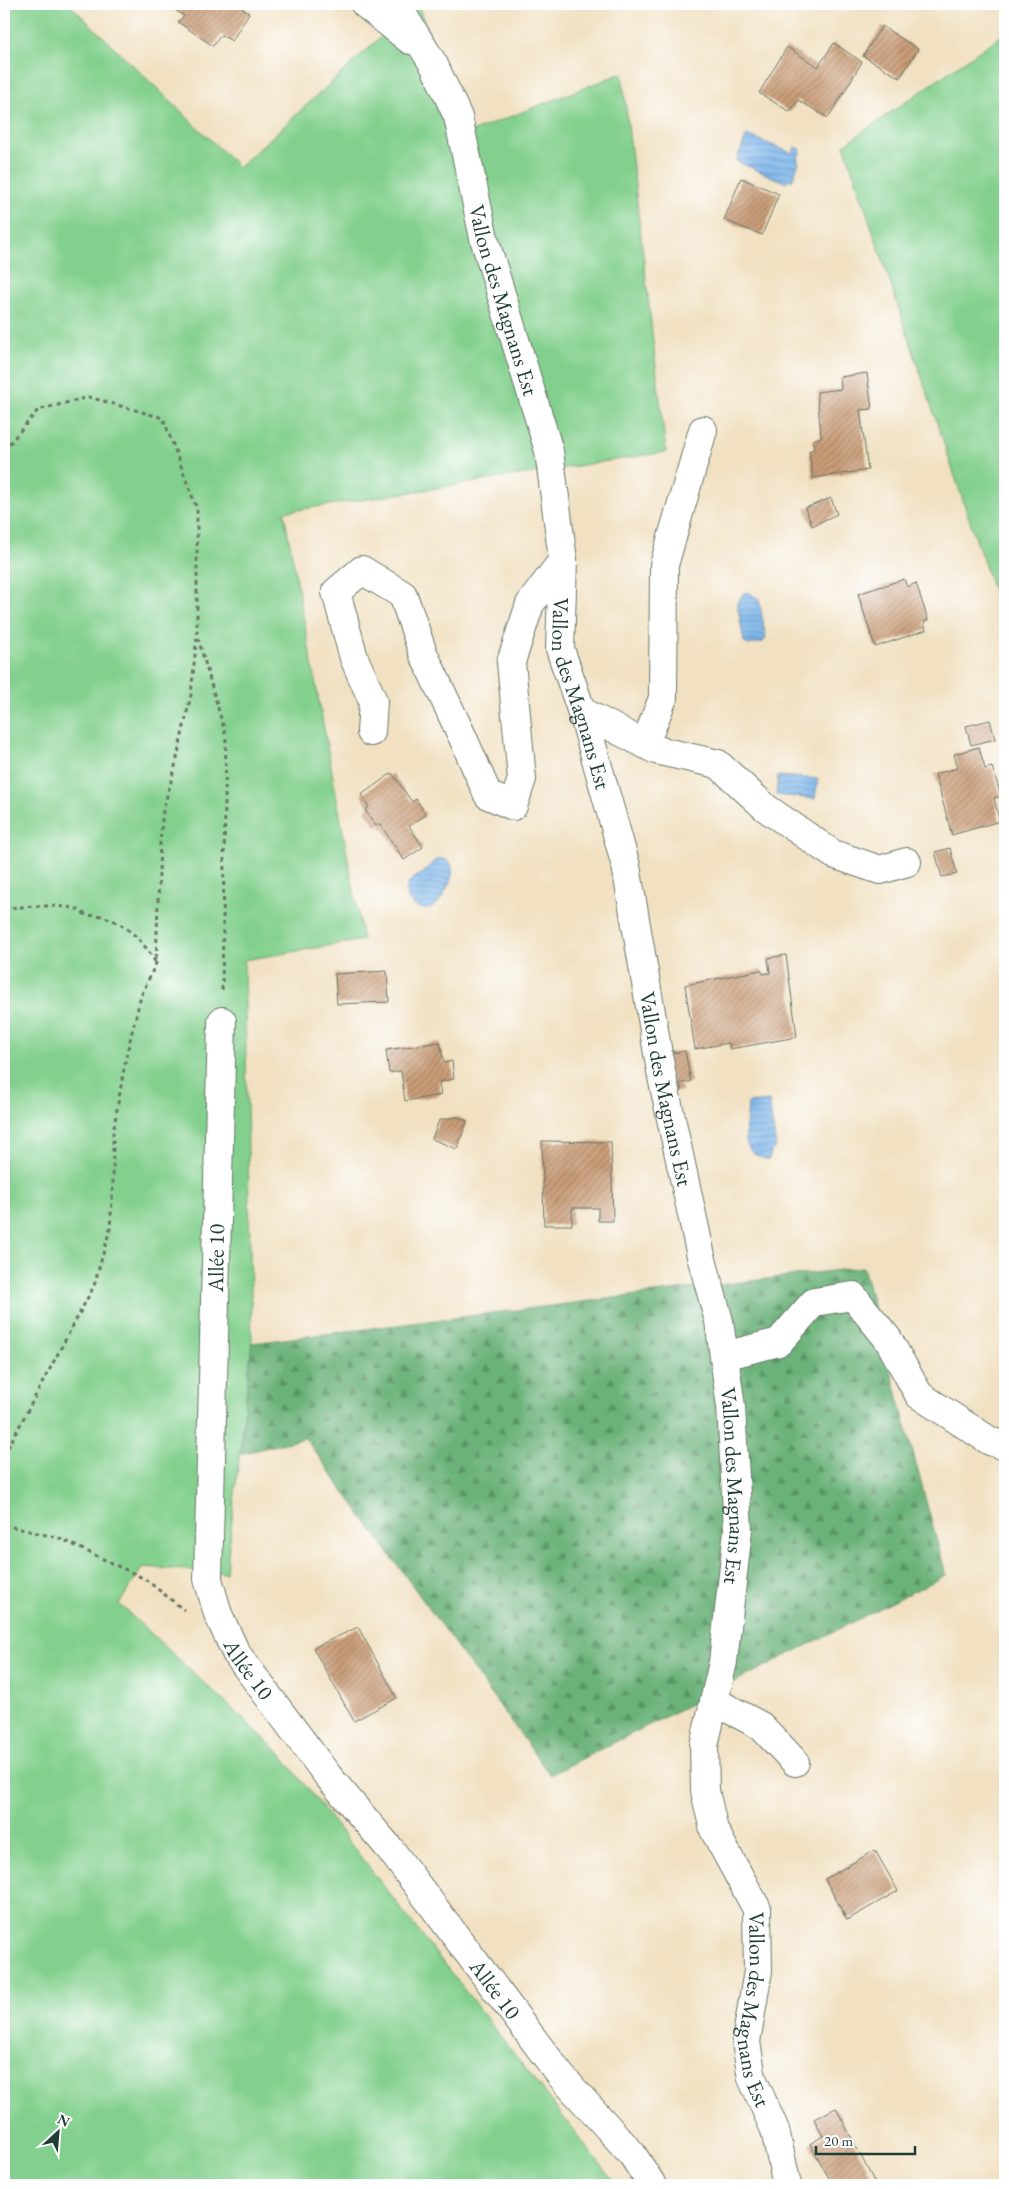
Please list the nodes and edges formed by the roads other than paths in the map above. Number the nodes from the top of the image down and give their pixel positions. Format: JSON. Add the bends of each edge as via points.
{"nodes":[{"id":1,"x":366,"y":4,"type":"edge"},
{"id":2,"x":396,"y":4,"type":"edge"},
{"id":3,"x":428,"y":56,"type":"junction"},
{"id":4,"x":703,"y":430,"type":"dead end"},
{"id":5,"x":563,"y":560,"type":"junction"},
{"id":6,"x":581,"y":711,"type":"junction"},
{"id":7,"x":371,"y":732,"type":"dead end"},
{"id":8,"x":645,"y":744,"type":"junction"},
{"id":9,"x":908,"y":862,"type":"dead end"},
{"id":10,"x":222,"y":1021,"type":"road end"},
{"id":11,"x":724,"y":1356,"type":"junction"},
{"id":12,"x":1005,"y":1446,"type":"edge"},
{"id":13,"x":714,"y":1701,"type":"junction"},
{"id":14,"x":795,"y":1762,"type":"dead end"},
{"id":15,"x":652,"y":2185,"type":"edge"},
{"id":16,"x":787,"y":2185,"type":"edge"}],
"edges":[{"from":1,"to":3,"type":"street"},
{"from":2,"to":3,"type":"street","name":"Vallon des Magnans Est"},
{"from":3,"to":5,"type":"street","name":"Vallon des Magnans Est","via":[[458,117],[484,238],[549,451]]},
{"from":4,"to":8,"type":"street","via":[[664,565],[662,698]]},
{"from":5,"to":6,"type":"street","name":"Vallon des Magnans Est","via":[[560,649]]},
{"from":5,"to":7,"type":"street","via":[[530,604],[511,662],[522,778],[513,806],[488,795],[423,653],[403,595],[362,570],[336,592],[354,658],[373,701]]},
{"from":6,"to":8,"type":"street"},
{"from":6,"to":11,"type":"street","name":"Vallon des Magnans Est","via":[[626,866],[662,1078],[701,1256],[719,1321]]},
{"from":8,"to":9,"type":"street","via":[[656,750],[718,764],[766,808],[832,854],[880,870]]},
{"from":10,"to":15,"type":"street","name":"Allée 10","via":[[208,1579],[218,1614],[236,1653],[328,1776],[390,1849],[561,2076],[632,2154]]},
{"from":11,"to":12,"type":"street","via":[[779,1342],[814,1302],[853,1296],[888,1339],[919,1395],[990,1441]]},
{"from":11,"to":13,"type":"street","name":"Vallon des Magnans Est","via":[[731,1407],[738,1530],[722,1662]]},
{"from":13,"to":14,"type":"street","via":[[761,1726]]},
{"from":13,"to":16,"type":"street","name":"Vallon des Magnans Est","via":[[704,1746],[705,1791],[714,1830],[757,1909],[758,1971],[746,2042],[752,2078],[775,2130]]}]}
